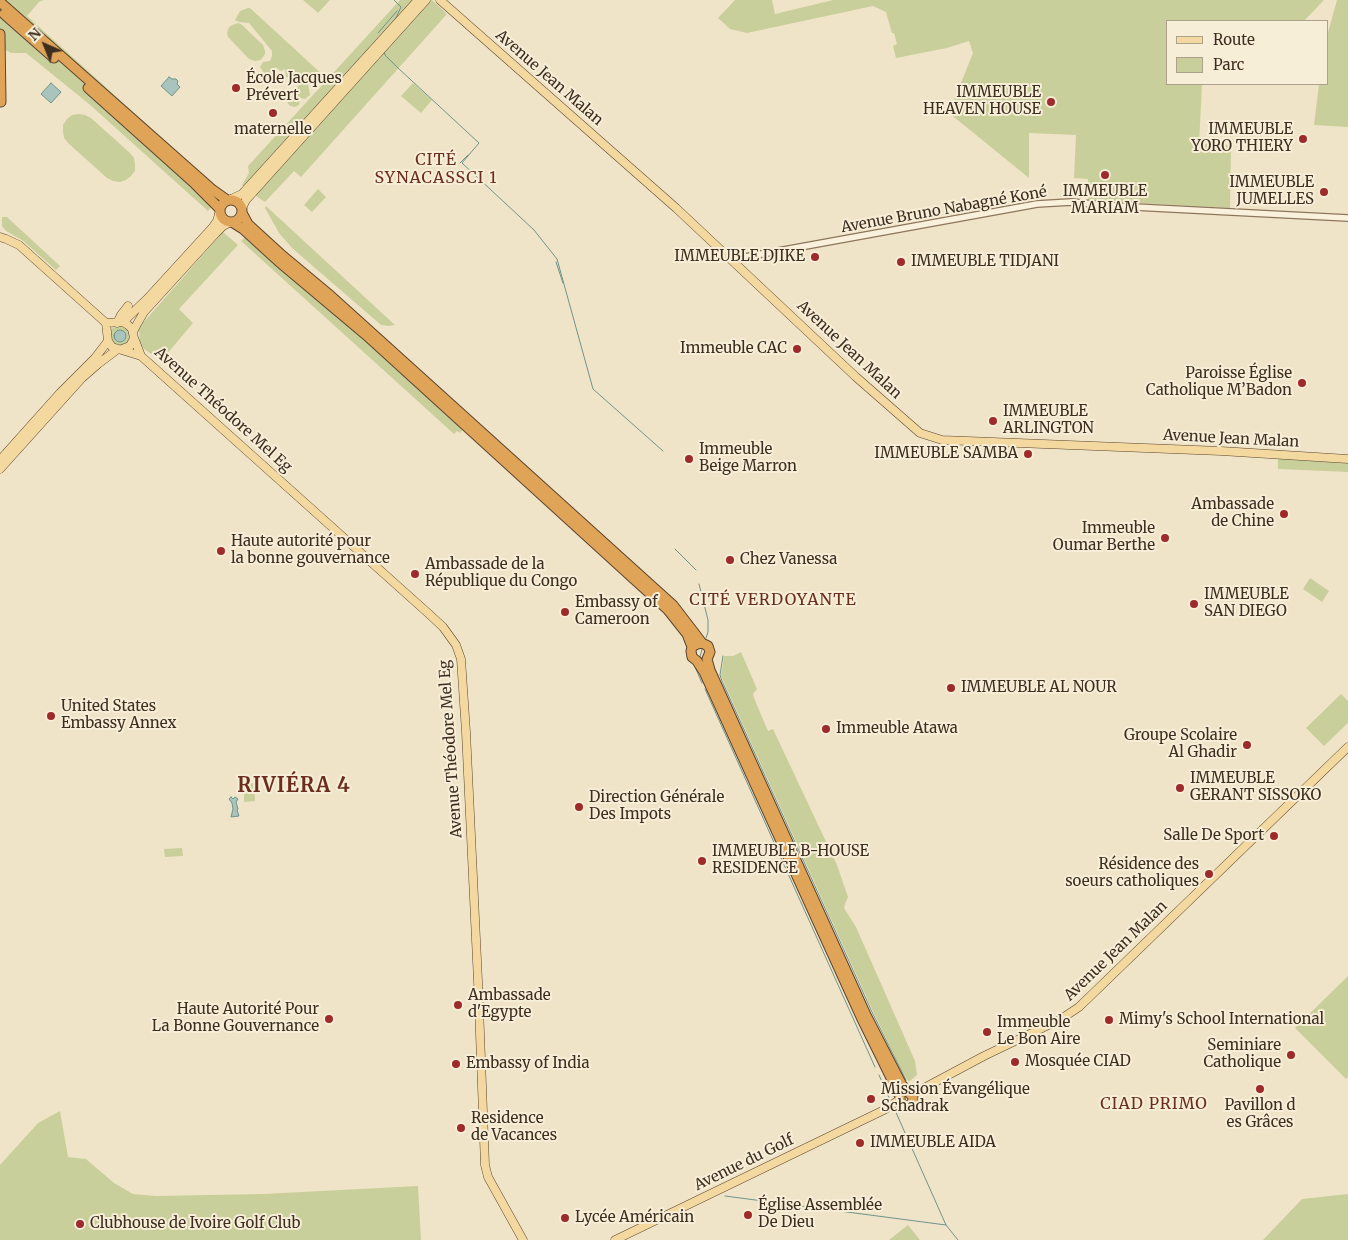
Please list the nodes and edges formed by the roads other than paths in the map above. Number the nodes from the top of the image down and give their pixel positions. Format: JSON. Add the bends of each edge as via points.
{"nodes":[{"id":1,"x":418,"y":0,"type":"edge"},
{"id":2,"x":426,"y":0,"type":"edge"},
{"id":3,"x":440,"y":0,"type":"edge"},
{"id":4,"x":0,"y":2,"type":"edge"},
{"id":5,"x":0,"y":10,"type":"edge"},
{"id":6,"x":0,"y":34,"type":"edge"},
{"id":7,"x":0,"y":102,"type":"edge"},
{"id":8,"x":229,"y":200,"type":"junction"},
{"id":9,"x":220,"y":210,"type":"junction"},
{"id":10,"x":242,"y":210,"type":"junction"},
{"id":11,"x":1348,"y":218,"type":"edge"},
{"id":12,"x":231,"y":222,"type":"junction"},
{"id":13,"x":0,"y":237,"type":"edge"},
{"id":14,"x":726,"y":255,"type":"junction"},
{"id":15,"x":130,"y":315,"type":"junction"},
{"id":16,"x":118,"y":323,"type":"junction"},
{"id":17,"x":107,"y":327,"type":"junction"},
{"id":18,"x":134,"y":335,"type":"junction"},
{"id":19,"x":108,"y":341,"type":"junction"},
{"id":20,"x":120,"y":349,"type":"junction"},
{"id":21,"x":141,"y":356,"type":"junction"},
{"id":22,"x":0,"y":460,"type":"edge"},
{"id":23,"x":1348,"y":460,"type":"edge"},
{"id":24,"x":0,"y":469,"type":"edge"},
{"id":25,"x":702,"y":643,"type":"junction"},
{"id":26,"x":692,"y":647,"type":"junction"},
{"id":27,"x":707,"y":659,"type":"junction"},
{"id":28,"x":697,"y":661,"type":"junction"},
{"id":29,"x":1348,"y":747,"type":"edge"},
{"id":30,"x":906,"y":1098,"type":"junction"},
{"id":31,"x":523,"y":1240,"type":"edge"},
{"id":32,"x":615,"y":1240,"type":"edge"}],
"edges":[{"from":1,"to":8,"type":"main road","via":[[242,194]]},
{"from":2,"to":10,"type":"main road","via":[[252,193]]},
{"from":3,"to":14,"type":"main road","name":"Avenue Jean Malan"},
{"from":4,"to":8,"type":"highway","via":[[213,190]]},
{"from":5,"to":9,"type":"highway"},
{"from":6,"to":7,"type":"highway"},
{"from":8,"to":9,"type":"highway"},
{"from":8,"to":10,"type":"highway","via":[[238,202]]},
{"from":9,"to":12,"type":"highway","via":[[222,217]]},
{"from":9,"to":15,"type":"main road","via":[[212,228]]},
{"from":10,"to":12,"type":"highway","via":[[240,218]]},
{"from":10,"to":25,"type":"highway","via":[[248,224],[673,605]]},
{"from":11,"to":14,"type":"street","name":"Avenue Bruno Nabagné Koné","via":[[1071,202],[1037,204],[745,257]]},
{"from":12,"to":18,"type":"main road","via":[[216,233],[144,312]]},
{"from":12,"to":26,"type":"highway","via":[[362,332],[668,610],[687,634]]},
{"from":13,"to":17,"type":"main road","via":[[19,245]]},
{"from":14,"to":23,"type":"main road","name":"Avenue Jean Malan","via":[[856,377],[920,433],[928,436],[942,440],[1221,451]]},
{"from":15,"to":16,"type":"main road"},
{"from":15,"to":16,"type":"main road","via":[[128,306]]},
{"from":16,"to":17,"type":"main road"},
{"from":16,"to":18,"type":"main road","via":[[128,325]]},
{"from":17,"to":19,"type":"main road"},
{"from":18,"to":20,"type":"main road","via":[[130,346]]},
{"from":18,"to":21,"type":"main road"},
{"from":19,"to":20,"type":"main road"},
{"from":19,"to":22,"type":"main road"},
{"from":20,"to":21,"type":"main road"},
{"from":20,"to":24,"type":"main road","via":[[82,378]]},
{"from":21,"to":31,"type":"main road","name":"Avenue Théodore Mel Eg","via":[[429,614],[456,646],[461,659],[466,723],[485,1165],[488,1177]]},
{"from":25,"to":26,"type":"highway"},
{"from":25,"to":27,"type":"highway","via":[[709,650]]},
{"from":26,"to":28,"type":"highway","via":[[691,655]]},
{"from":27,"to":28,"type":"highway"},
{"from":27,"to":30,"type":"highway"},
{"from":28,"to":30,"type":"highway","via":[[861,1017]]},
{"from":29,"to":30,"type":"main road","name":"Avenue Jean Malan","via":[[1079,1007]]},
{"from":30,"to":32,"type":"main road","name":"Avenue du Golf"}]}
